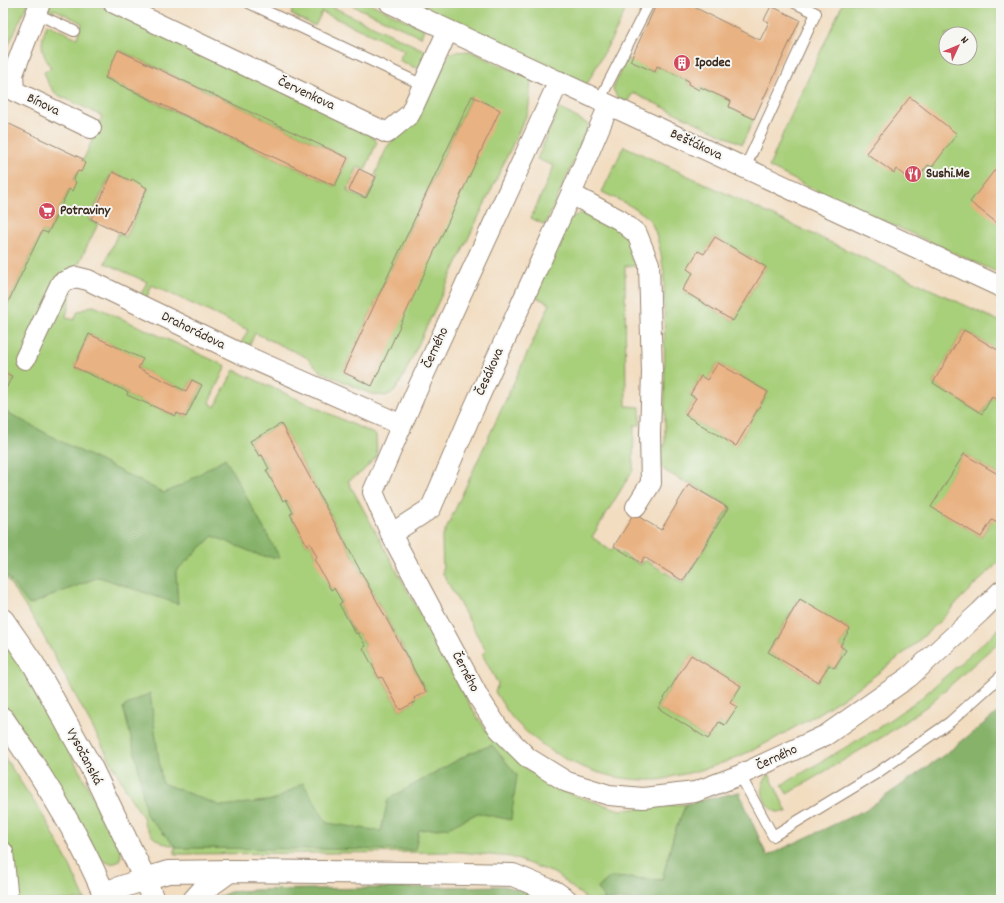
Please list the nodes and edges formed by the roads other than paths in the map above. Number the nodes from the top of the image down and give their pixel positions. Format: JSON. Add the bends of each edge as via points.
{"nodes":[{"id":1,"x":114,"y":3,"type":"edge"},
{"id":2,"x":250,"y":3,"type":"edge"},
{"id":3,"x":390,"y":3,"type":"edge"},
{"id":4,"x":649,"y":3,"type":"edge"},
{"id":5,"x":795,"y":3,"type":"edge"},
{"id":6,"x":38,"y":8,"type":"edge"},
{"id":7,"x":448,"y":30,"type":"junction"},
{"id":8,"x":74,"y":31,"type":"dead end"},
{"id":9,"x":559,"y":81,"type":"junction"},
{"id":10,"x":423,"y":85,"type":"junction"},
{"id":11,"x":604,"y":103,"type":"junction"},
{"id":12,"x":91,"y":128,"type":"dead end"},
{"id":13,"x":745,"y":168,"type":"junction"},
{"id":14,"x":571,"y":194,"type":"junction"},
{"id":15,"x":1001,"y":287,"type":"edge"},
{"id":16,"x":25,"y":359,"type":"dead end"},
{"id":17,"x":402,"y":426,"type":"junction"},
{"id":18,"x":636,"y":507,"type":"dead end"},
{"id":19,"x":391,"y":534,"type":"junction"},
{"id":20,"x":1001,"y":591,"type":"edge"},
{"id":21,"x":3,"y":620,"type":"edge"},
{"id":22,"x":1001,"y":676,"type":"edge"},
{"id":23,"x":3,"y":719,"type":"edge"},
{"id":24,"x":740,"y":775,"type":"junction"},
{"id":25,"x":3,"y":852,"type":"edge"},
{"id":26,"x":230,"y":871,"type":"junction"},
{"id":27,"x":146,"y":879,"type":"junction"},
{"id":28,"x":105,"y":897,"type":"edge"},
{"id":29,"x":8,"y":900,"type":"edge"},
{"id":30,"x":153,"y":900,"type":"edge"},
{"id":31,"x":194,"y":900,"type":"edge"},
{"id":32,"x":566,"y":900,"type":"edge"}],
"edges":[{"from":1,"to":10,"type":"street","name":"Červenkova","via":[[387,133],[410,114]]},
{"from":2,"to":10,"type":"lane"},
{"from":3,"to":7,"type":"street","name":"Bešťákova"},
{"from":4,"to":11,"type":"lane"},
{"from":5,"to":13,"type":"lane","via":[[816,13]]},
{"from":6,"to":8,"type":"lane"},
{"from":6,"to":12,"type":"street","name":"Bínova","via":[[12,74],[14,91]]},
{"from":7,"to":9,"type":"street","name":"Bešťákova"},
{"from":7,"to":10,"type":"street","name":"Červenkova"},
{"from":9,"to":11,"type":"street","name":"Bešťákova"},
{"from":9,"to":17,"type":"street","name":"Černého"},
{"from":11,"to":13,"type":"street","name":"Bešťákova"},
{"from":11,"to":14,"type":"street","name":"Česákova"},
{"from":13,"to":15,"type":"street","name":"Bešťákova"},
{"from":14,"to":18,"type":"street","via":[[620,220],[637,234],[649,264],[652,373],[651,483]]},
{"from":14,"to":19,"type":"street","name":"Česákova","via":[[431,508]]},
{"from":16,"to":17,"type":"street","name":"Drahorádova","via":[[61,283],[76,278],[88,280],[239,353]]},
{"from":17,"to":19,"type":"street","name":"Černého","via":[[373,492]]},
{"from":19,"to":24,"type":"street","name":"Černého","via":[[479,698],[499,729],[528,758],[567,782],[608,795],[643,798],[695,792]]},
{"from":20,"to":24,"type":"street","name":"Černého","via":[[909,677],[826,735]]},
{"from":21,"to":27,"type":"main road","name":"Vysočanská","via":[[34,665],[91,767]]},
{"from":22,"to":24,"type":"lane","via":[[950,722],[877,773],[773,836]]},
{"from":23,"to":28,"type":"main road","via":[[54,796]]},
{"from":25,"to":29,"type":"street"},
{"from":26,"to":27,"type":"main road","via":[[168,872]]},
{"from":26,"to":31,"type":"main road"},
{"from":26,"to":32,"type":"main road","via":[[513,875],[556,893]]},
{"from":27,"to":28,"type":"main road"},
{"from":27,"to":30,"type":"main road","name":"Vysočanská"}]}
